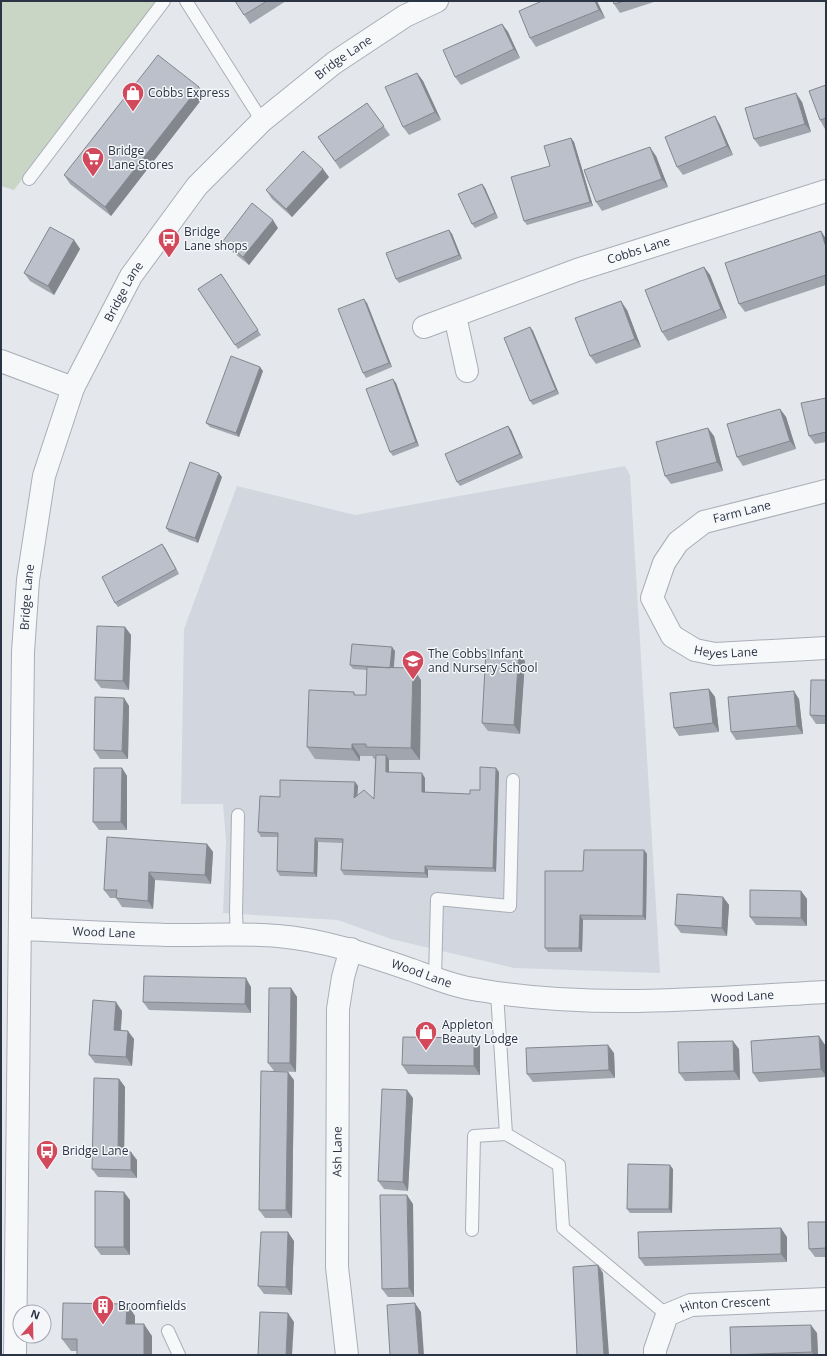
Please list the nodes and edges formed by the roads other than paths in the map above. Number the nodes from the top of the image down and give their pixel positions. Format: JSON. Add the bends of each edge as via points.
{"nodes":[{"id":1,"x":164,"y":1,"type":"edge"},
{"id":2,"x":186,"y":1,"type":"edge"},
{"id":3,"x":437,"y":1,"type":"edge"},
{"id":4,"x":262,"y":121,"type":"junction"},
{"id":5,"x":29,"y":179,"type":"dead end"},
{"id":6,"x":826,"y":191,"type":"edge"},
{"id":7,"x":455,"y":316,"type":"junction"},
{"id":8,"x":424,"y":327,"type":"dead end"},
{"id":9,"x":1,"y":361,"type":"edge"},
{"id":10,"x":467,"y":371,"type":"dead end"},
{"id":11,"x":73,"y":388,"type":"junction"},
{"id":12,"x":826,"y":491,"type":"edge"},
{"id":13,"x":652,"y":598,"type":"joint"},
{"id":14,"x":826,"y":648,"type":"edge"},
{"id":15,"x":513,"y":780,"type":"dead end"},
{"id":16,"x":238,"y":815,"type":"dead end"},
{"id":17,"x":20,"y":928,"type":"junction"},
{"id":18,"x":237,"y":936,"type":"junction"},
{"id":19,"x":351,"y":949,"type":"junction"},
{"id":20,"x":435,"y":978,"type":"junction"},
{"id":21,"x":826,"y":992,"type":"edge"},
{"id":22,"x":497,"y":993,"type":"junction"},
{"id":23,"x":506,"y":1134,"type":"junction"},
{"id":24,"x":472,"y":1230,"type":"dead end"},
{"id":25,"x":826,"y":1299,"type":"edge"},
{"id":26,"x":667,"y":1315,"type":"junction"},
{"id":27,"x":168,"y":1331,"type":"dead end"},
{"id":28,"x":15,"y":1355,"type":"edge"},
{"id":29,"x":178,"y":1355,"type":"edge"},
{"id":30,"x":347,"y":1355,"type":"edge"},
{"id":31,"x":655,"y":1355,"type":"edge"}],
"edges":[{"from":1,"to":5,"type":"lane"},
{"from":2,"to":4,"type":"lane"},
{"from":3,"to":4,"type":"street","name":"Bridge Lane","via":[[405,16],[334,63]]},
{"from":4,"to":11,"type":"street","name":"Bridge Lane","via":[[197,186],[131,276]]},
{"from":6,"to":7,"type":"street","name":"Cobbs Lane","via":[[577,270]]},
{"from":7,"to":8,"type":"street","name":"Cobbs Lane"},
{"from":7,"to":10,"type":"street"},
{"from":9,"to":11,"type":"street"},
{"from":11,"to":17,"type":"street","name":"Bridge Lane","via":[[44,476],[28,580],[23,652]]},
{"from":12,"to":13,"type":"street","name":"Farm Lane","via":[[704,522],[678,542],[664,563]]},
{"from":13,"to":14,"type":"street","name":"Heyes Lane","via":[[672,636],[695,650],[715,654]]},
{"from":15,"to":20,"type":"lane","via":[[510,906],[437,899]]},
{"from":16,"to":18,"type":"lane"},
{"from":17,"to":18,"type":"street","name":"Wood Lane"},
{"from":17,"to":28,"type":"street","name":"Bridge Lane"},
{"from":18,"to":19,"type":"street","name":"Wood Lane","via":[[277,936],[324,942]]},
{"from":19,"to":20,"type":"street","name":"Wood Lane"},
{"from":19,"to":30,"type":"street","name":"Ash Lane","via":[[343,976],[338,1009],[337,1267]]},
{"from":20,"to":22,"type":"street","name":"Wood Lane","via":[[476,990]]},
{"from":21,"to":22,"type":"street","name":"Wood Lane","via":[[603,1001]]},
{"from":22,"to":23,"type":"lane"},
{"from":23,"to":24,"type":"lane","via":[[474,1136]]},
{"from":23,"to":26,"type":"lane","via":[[559,1165],[563,1228]]},
{"from":25,"to":26,"type":"street","name":"Hinton Crescent","via":[[691,1305]]},
{"from":26,"to":31,"type":"street","name":"Hinton Crescent"},
{"from":27,"to":29,"type":"lane"}]}
